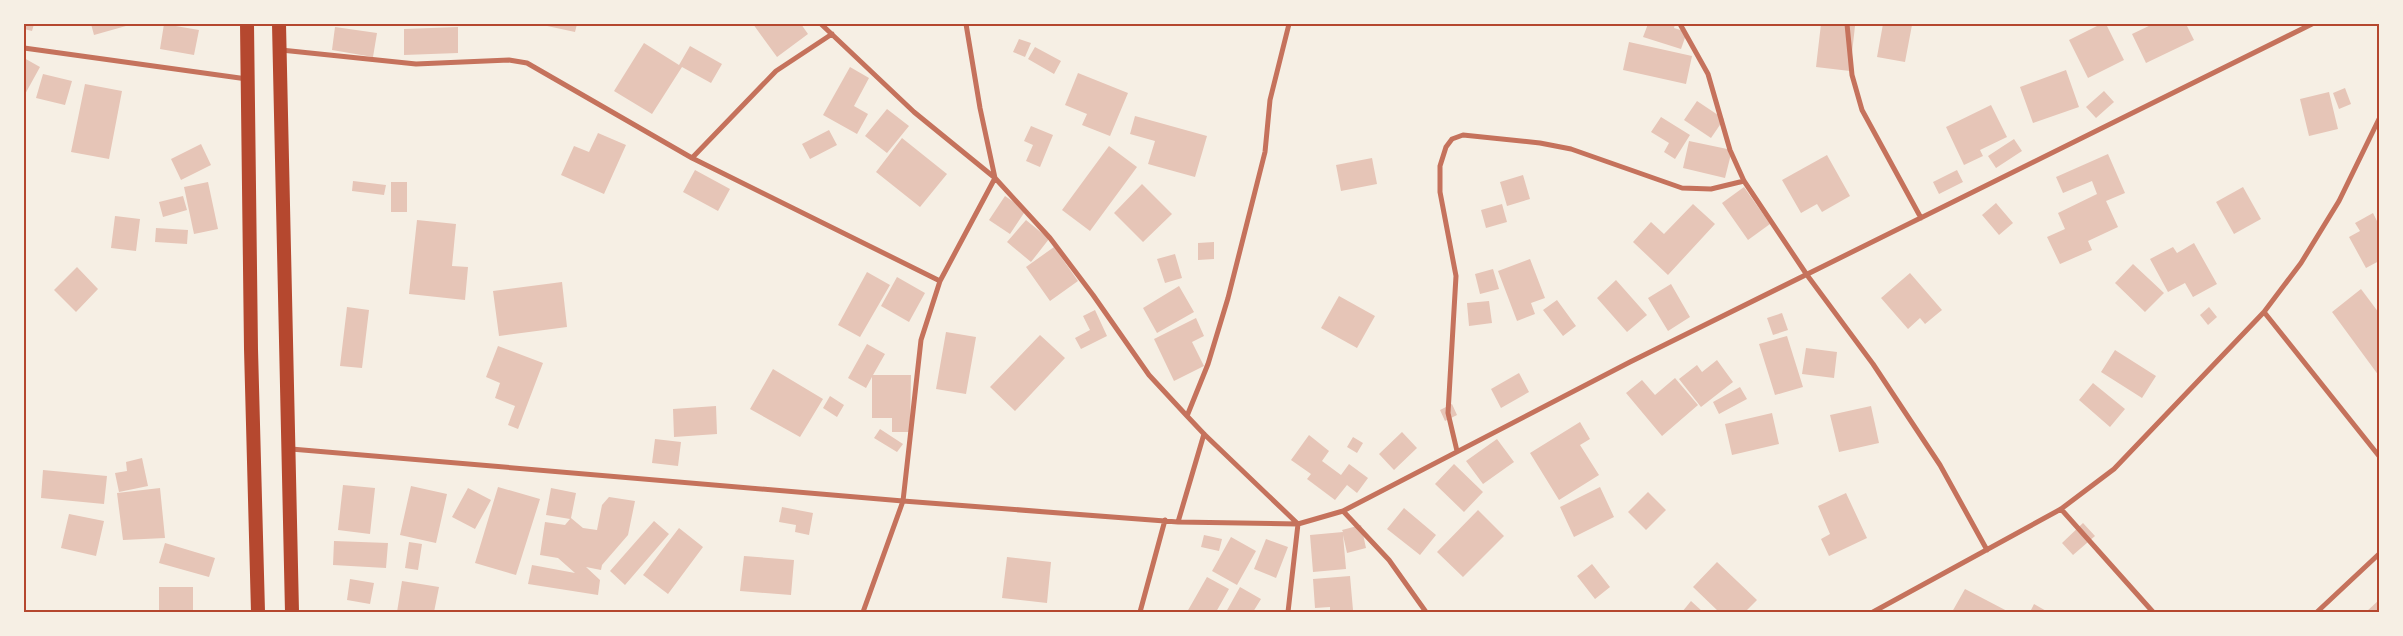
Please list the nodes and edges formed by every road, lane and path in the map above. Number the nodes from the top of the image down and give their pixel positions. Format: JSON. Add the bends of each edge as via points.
{"nodes":[{"id":1,"x":246,"y":24,"type":"edge"},
{"id":2,"x":279,"y":24,"type":"edge"},
{"id":3,"x":821,"y":24,"type":"edge"},
{"id":4,"x":966,"y":24,"type":"edge"},
{"id":5,"x":1289,"y":24,"type":"edge"},
{"id":6,"x":1680,"y":24,"type":"edge"},
{"id":7,"x":1847,"y":24,"type":"edge"},
{"id":8,"x":2312,"y":24,"type":"edge"},
{"id":9,"x":832,"y":34,"type":"junction"},
{"id":10,"x":24,"y":48,"type":"edge"},
{"id":11,"x":279,"y":50,"type":"junction"},
{"id":12,"x":248,"y":79,"type":"junction"},
{"id":13,"x":2379,"y":119,"type":"edge"},
{"id":14,"x":692,"y":158,"type":"junction"},
{"id":15,"x":995,"y":178,"type":"junction"},
{"id":16,"x":1744,"y":180,"type":"junction"},
{"id":17,"x":1922,"y":218,"type":"junction"},
{"id":18,"x":1806,"y":275,"type":"junction"},
{"id":19,"x":940,"y":282,"type":"junction"},
{"id":20,"x":2264,"y":312,"type":"junction"},
{"id":21,"x":1187,"y":416,"type":"junction"},
{"id":22,"x":1204,"y":434,"type":"junction"},
{"id":23,"x":289,"y":449,"type":"junction"},
{"id":24,"x":1457,"y":451,"type":"junction"},
{"id":25,"x":2379,"y":456,"type":"edge"},
{"id":26,"x":903,"y":501,"type":"junction"},
{"id":27,"x":2061,"y":509,"type":"junction"},
{"id":28,"x":1343,"y":510,"type":"junction"},
{"id":29,"x":1165,"y":520,"type":"junction"},
{"id":30,"x":1178,"y":522,"type":"junction"},
{"id":31,"x":1298,"y":524,"type":"junction"},
{"id":32,"x":1987,"y":550,"type":"junction"},
{"id":33,"x":2379,"y":554,"type":"edge"},
{"id":34,"x":258,"y":612,"type":"edge"},
{"id":35,"x":292,"y":612,"type":"edge"},
{"id":36,"x":863,"y":612,"type":"edge"},
{"id":37,"x":1140,"y":612,"type":"edge"},
{"id":38,"x":1288,"y":612,"type":"edge"},
{"id":39,"x":1426,"y":612,"type":"edge"},
{"id":40,"x":1873,"y":612,"type":"edge"},
{"id":41,"x":2153,"y":612,"type":"edge"},
{"id":42,"x":2317,"y":612,"type":"edge"}],
"edges":[{"from":1,"to":12,"type":"highway"},
{"from":2,"to":11,"type":"highway"},
{"from":3,"to":9,"type":"street"},
{"from":4,"to":15,"type":"street"},
{"from":5,"to":21,"type":"street","via":[[1270,100],[1265,152],[1228,298],[1208,364]]},
{"from":6,"to":16,"type":"street","via":[[1708,74],[1730,150]]},
{"from":7,"to":17,"type":"street","via":[[1852,75],[1862,110]]},
{"from":8,"to":17,"type":"street"},
{"from":9,"to":14,"type":"street","via":[[776,71]]},
{"from":9,"to":15,"type":"street","via":[[914,112]]},
{"from":10,"to":12,"type":"street"},
{"from":11,"to":14,"type":"street","via":[[416,64],[509,60],[527,63]]},
{"from":11,"to":23,"type":"highway"},
{"from":12,"to":34,"type":"highway"},
{"from":13,"to":20,"type":"street","via":[[2339,201],[2301,263]]},
{"from":14,"to":19,"type":"street"},
{"from":15,"to":19,"type":"street"},
{"from":15,"to":21,"type":"street","via":[[1050,238],[1149,375]]},
{"from":16,"to":18,"type":"street"},
{"from":16,"to":24,"type":"street","via":[[1711,189],[1682,188],[1571,149],[1464,135],[1452,139],[1440,166],[1440,192],[1456,276],[1448,413]]},
{"from":17,"to":18,"type":"street"},
{"from":18,"to":24,"type":"street"},
{"from":18,"to":32,"type":"street","via":[[1873,364],[1935,457]]},
{"from":19,"to":26,"type":"street","via":[[921,340]]},
{"from":20,"to":25,"type":"street"},
{"from":20,"to":27,"type":"street","via":[[2114,469]]},
{"from":21,"to":22,"type":"street"},
{"from":22,"to":30,"type":"street"},
{"from":22,"to":31,"type":"street"},
{"from":23,"to":26,"type":"street"},
{"from":23,"to":35,"type":"highway"},
{"from":24,"to":28,"type":"street"},
{"from":26,"to":29,"type":"street"},
{"from":26,"to":36,"type":"street"},
{"from":27,"to":32,"type":"street"},
{"from":27,"to":41,"type":"street"},
{"from":28,"to":31,"type":"street"},
{"from":28,"to":39,"type":"street","via":[[1389,560]]},
{"from":29,"to":30,"type":"street"},
{"from":29,"to":37,"type":"street"},
{"from":30,"to":31,"type":"street"},
{"from":31,"to":38,"type":"street"},
{"from":32,"to":40,"type":"street"},
{"from":33,"to":42,"type":"street"}]}
